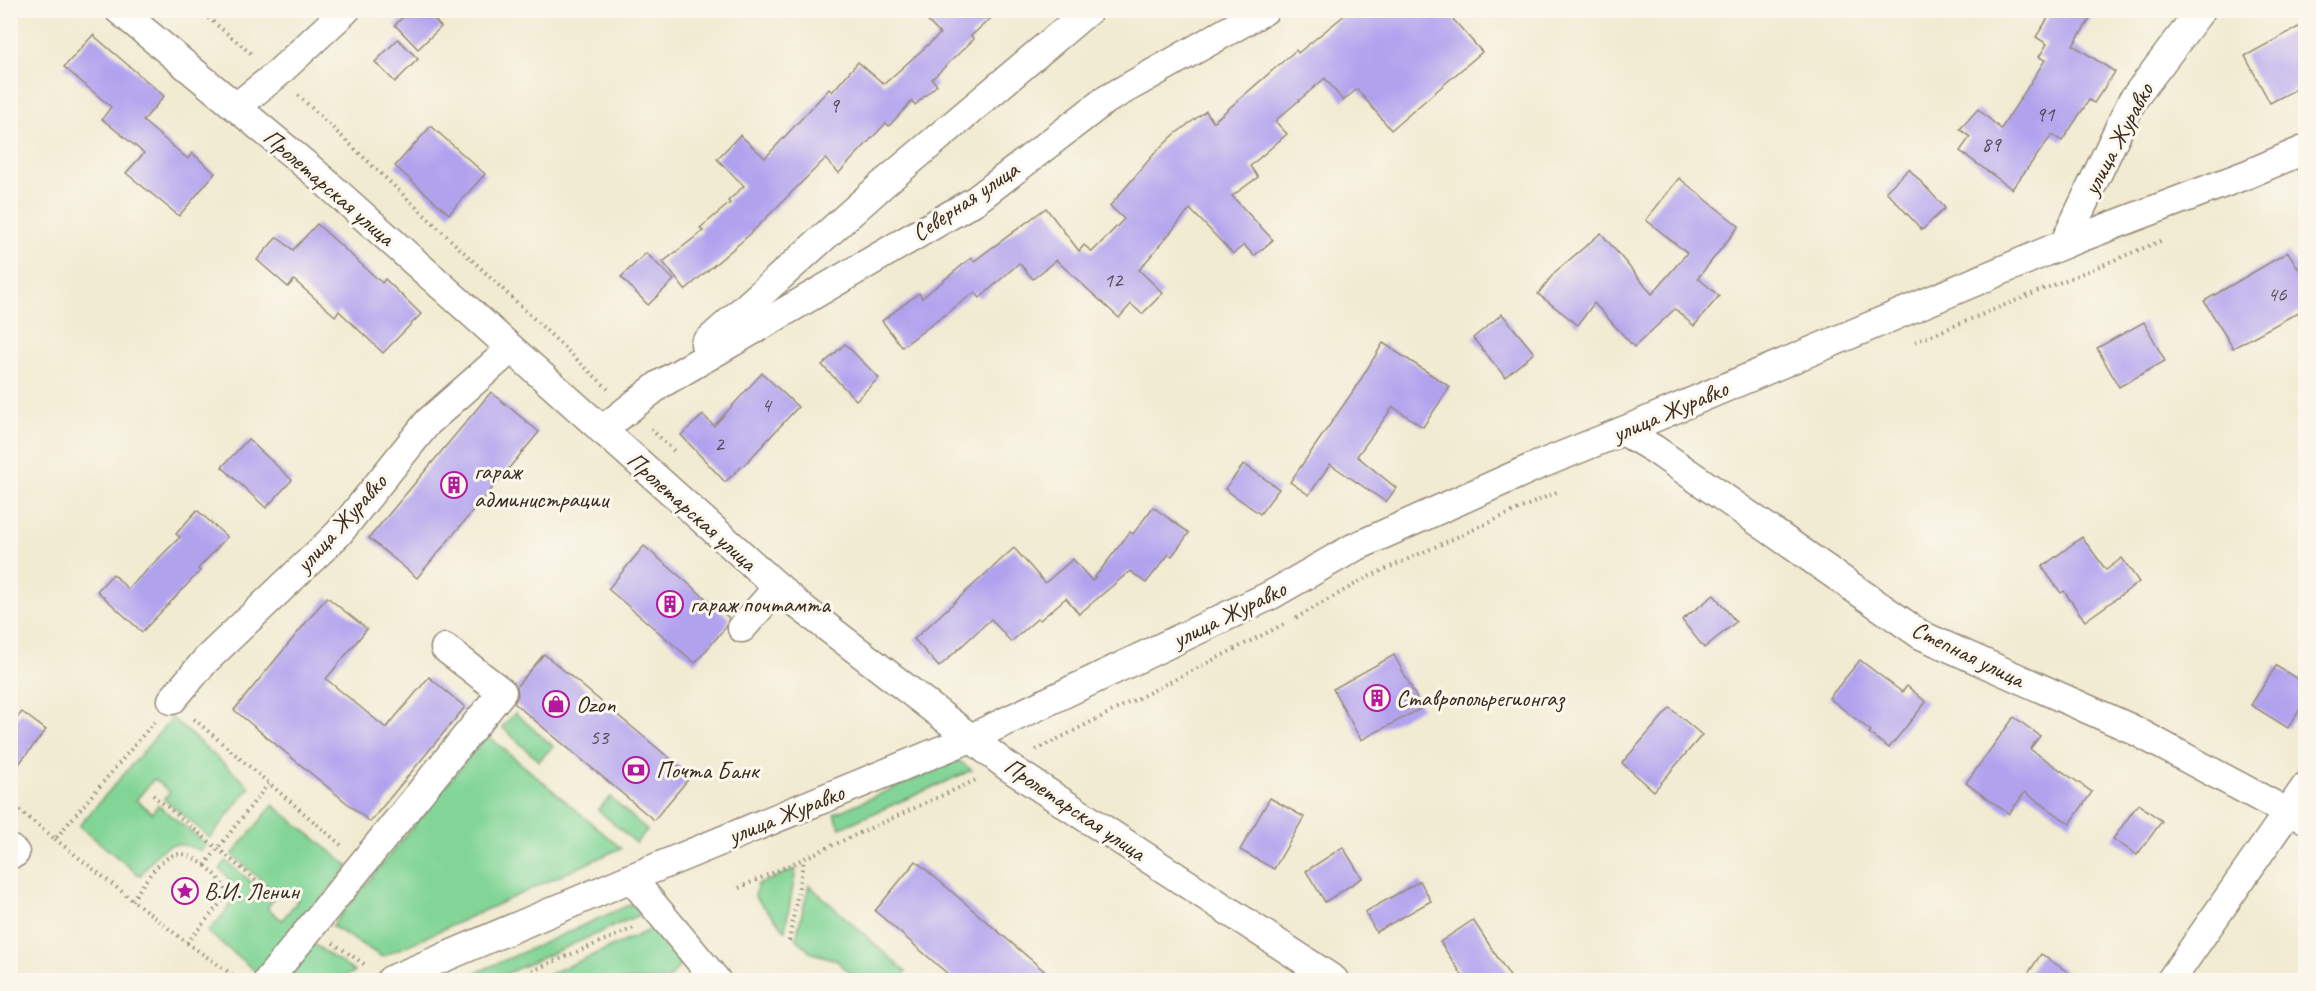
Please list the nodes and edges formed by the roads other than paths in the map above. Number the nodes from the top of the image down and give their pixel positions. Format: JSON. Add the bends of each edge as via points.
{"nodes":[{"id":1,"x":119,"y":10,"type":"edge"},
{"id":2,"x":346,"y":10,"type":"edge"},
{"id":3,"x":1089,"y":10,"type":"edge"},
{"id":4,"x":1265,"y":10,"type":"edge"},
{"id":5,"x":2200,"y":10,"type":"edge"},
{"id":6,"x":236,"y":107,"type":"junction"},
{"id":7,"x":2306,"y":149,"type":"edge"},
{"id":8,"x":2064,"y":244,"type":"junction"},
{"id":9,"x":511,"y":349,"type":"junction"},
{"id":10,"x":659,"y":385,"type":"junction"},
{"id":11,"x":602,"y":430,"type":"junction"},
{"id":12,"x":1623,"y":431,"type":"junction"},
{"id":13,"x":777,"y":587,"type":"junction"},
{"id":14,"x":742,"y":628,"type":"dead end"},
{"id":15,"x":445,"y":648,"type":"dead end"},
{"id":16,"x":172,"y":700,"type":"road end"},
{"id":17,"x":971,"y":738,"type":"junction"},
{"id":18,"x":2306,"y":786,"type":"edge"},
{"id":19,"x":2296,"y":815,"type":"edge"},
{"id":20,"x":631,"y":878,"type":"junction"},
{"id":21,"x":379,"y":974,"type":"edge"},
{"id":22,"x":268,"y":981,"type":"edge"},
{"id":23,"x":716,"y":981,"type":"edge"},
{"id":24,"x":1334,"y":981,"type":"edge"},
{"id":25,"x":2171,"y":981,"type":"edge"}],
"edges":[{"from":1,"to":6,"type":"street","name":"Пролетарская улица"},
{"from":2,"to":6,"type":"street"},
{"from":3,"to":10,"type":"street","name":"Северная улица","via":[[882,185]]},
{"from":4,"to":10,"type":"street","name":"Северная улица","via":[[1104,101],[976,200]]},
{"from":5,"to":8,"type":"street","name":"улица Журавко","via":[[2132,101]]},
{"from":6,"to":9,"type":"street","name":"Пролетарская улица"},
{"from":7,"to":8,"type":"street","name":"улица Журавко"},
{"from":8,"to":12,"type":"street","name":"улица Журавко"},
{"from":9,"to":11,"type":"street","name":"Пролетарская улица"},
{"from":9,"to":16,"type":"street","name":"улица Журавко","via":[[428,422],[338,534],[206,660]]},
{"from":10,"to":11,"type":"street","name":"Северная улица"},
{"from":11,"to":13,"type":"street","name":"Пролетарская улица"},
{"from":12,"to":17,"type":"street","name":"улица Журавко","via":[[1353,548],[1271,595]]},
{"from":12,"to":19,"type":"street","name":"Степная улица","via":[[1921,635],[2130,728]]},
{"from":13,"to":14,"type":"street"},
{"from":13,"to":17,"type":"street","name":"Пролетарская улица"},
{"from":15,"to":22,"type":"street","via":[[502,692]]},
{"from":17,"to":20,"type":"street","name":"улица Журавко"},
{"from":17,"to":24,"type":"street","name":"Пролетарская улица","via":[[1007,766]]},
{"from":18,"to":19,"type":"street"},
{"from":19,"to":25,"type":"street"},
{"from":20,"to":21,"type":"street","name":"улица Журавко"},
{"from":20,"to":23,"type":"street"}]}
